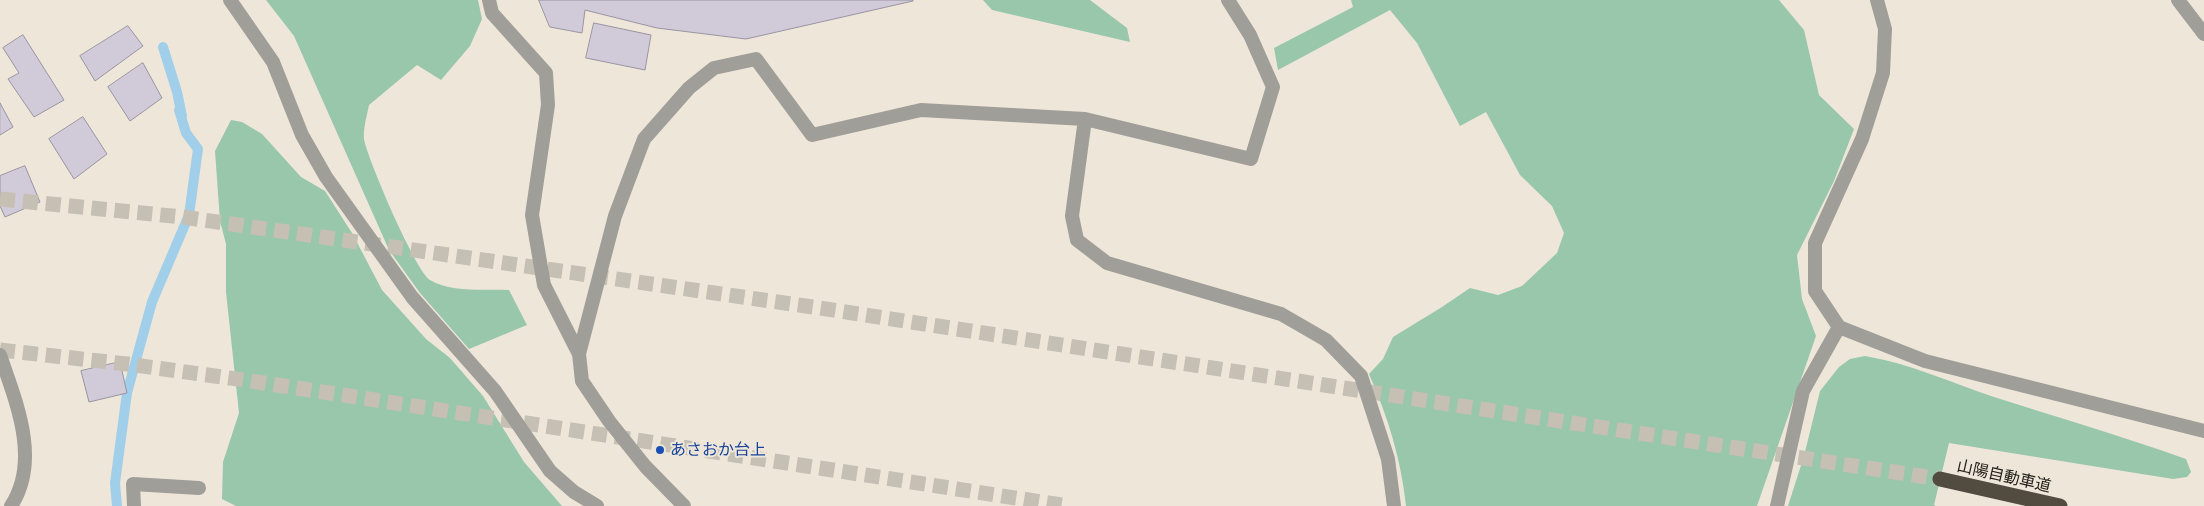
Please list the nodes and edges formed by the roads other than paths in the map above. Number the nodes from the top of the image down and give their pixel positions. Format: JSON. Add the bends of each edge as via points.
{"nodes":[{"id":1,"x":230,"y":0,"type":"edge"},
{"id":2,"x":489,"y":0,"type":"edge"},
{"id":3,"x":1228,"y":0,"type":"edge"},
{"id":4,"x":1877,"y":0,"type":"edge"},
{"id":5,"x":2178,"y":0,"type":"edge"},
{"id":6,"x":2204,"y":34,"type":"edge"},
{"id":7,"x":1085,"y":118,"type":"junction"},
{"id":8,"x":1839,"y":327,"type":"junction"},
{"id":9,"x":579,"y":354,"type":"junction"},
{"id":10,"x":0,"y":355,"type":"edge"},
{"id":11,"x":2204,"y":431,"type":"edge"},
{"id":12,"x":1940,"y":479,"type":"tunnel mouth"},
{"id":13,"x":199,"y":488,"type":"dead end"},
{"id":14,"x":11,"y":506,"type":"edge"},
{"id":15,"x":134,"y":506,"type":"edge"},
{"id":16,"x":597,"y":506,"type":"edge"},
{"id":17,"x":684,"y":506,"type":"edge"},
{"id":18,"x":1394,"y":506,"type":"edge"},
{"id":19,"x":1777,"y":506,"type":"edge"},
{"id":20,"x":2060,"y":506,"type":"edge"}],
"edges":[{"from":1,"to":16,"type":"street","via":[[273,62],[302,135],[326,177],[412,297],[494,391],[550,471],[574,492]]},
{"from":2,"to":9,"type":"street","via":[[492,12],[546,73],[548,105],[532,215],[544,285]]},
{"from":3,"to":7,"type":"street","via":[[1250,35],[1273,87],[1251,159]]},
{"from":4,"to":8,"type":"street","via":[[1885,29],[1883,73],[1862,139],[1816,243],[1815,290]]},
{"from":5,"to":6,"type":"street"},
{"from":7,"to":9,"type":"street","via":[[921,110],[812,135],[756,58],[714,68],[689,88],[644,139],[615,216]]},
{"from":7,"to":18,"type":"street","via":[[1072,216],[1077,240],[1107,263],[1281,314],[1326,340],[1360,376],[1388,459]]},
{"from":8,"to":11,"type":"street","via":[[1925,361]]},
{"from":8,"to":19,"type":"street","via":[[1803,391]]},
{"from":9,"to":17,"type":"street","via":[[582,381],[609,421],[645,466]]},
{"from":10,"to":14,"type":"street","via":[[17,404],[27,457],[17,497]]},
{"from":12,"to":20,"type":"highway","name":"山陽自動車道"},
{"from":13,"to":15,"type":"street","via":[[133,484]]}]}
